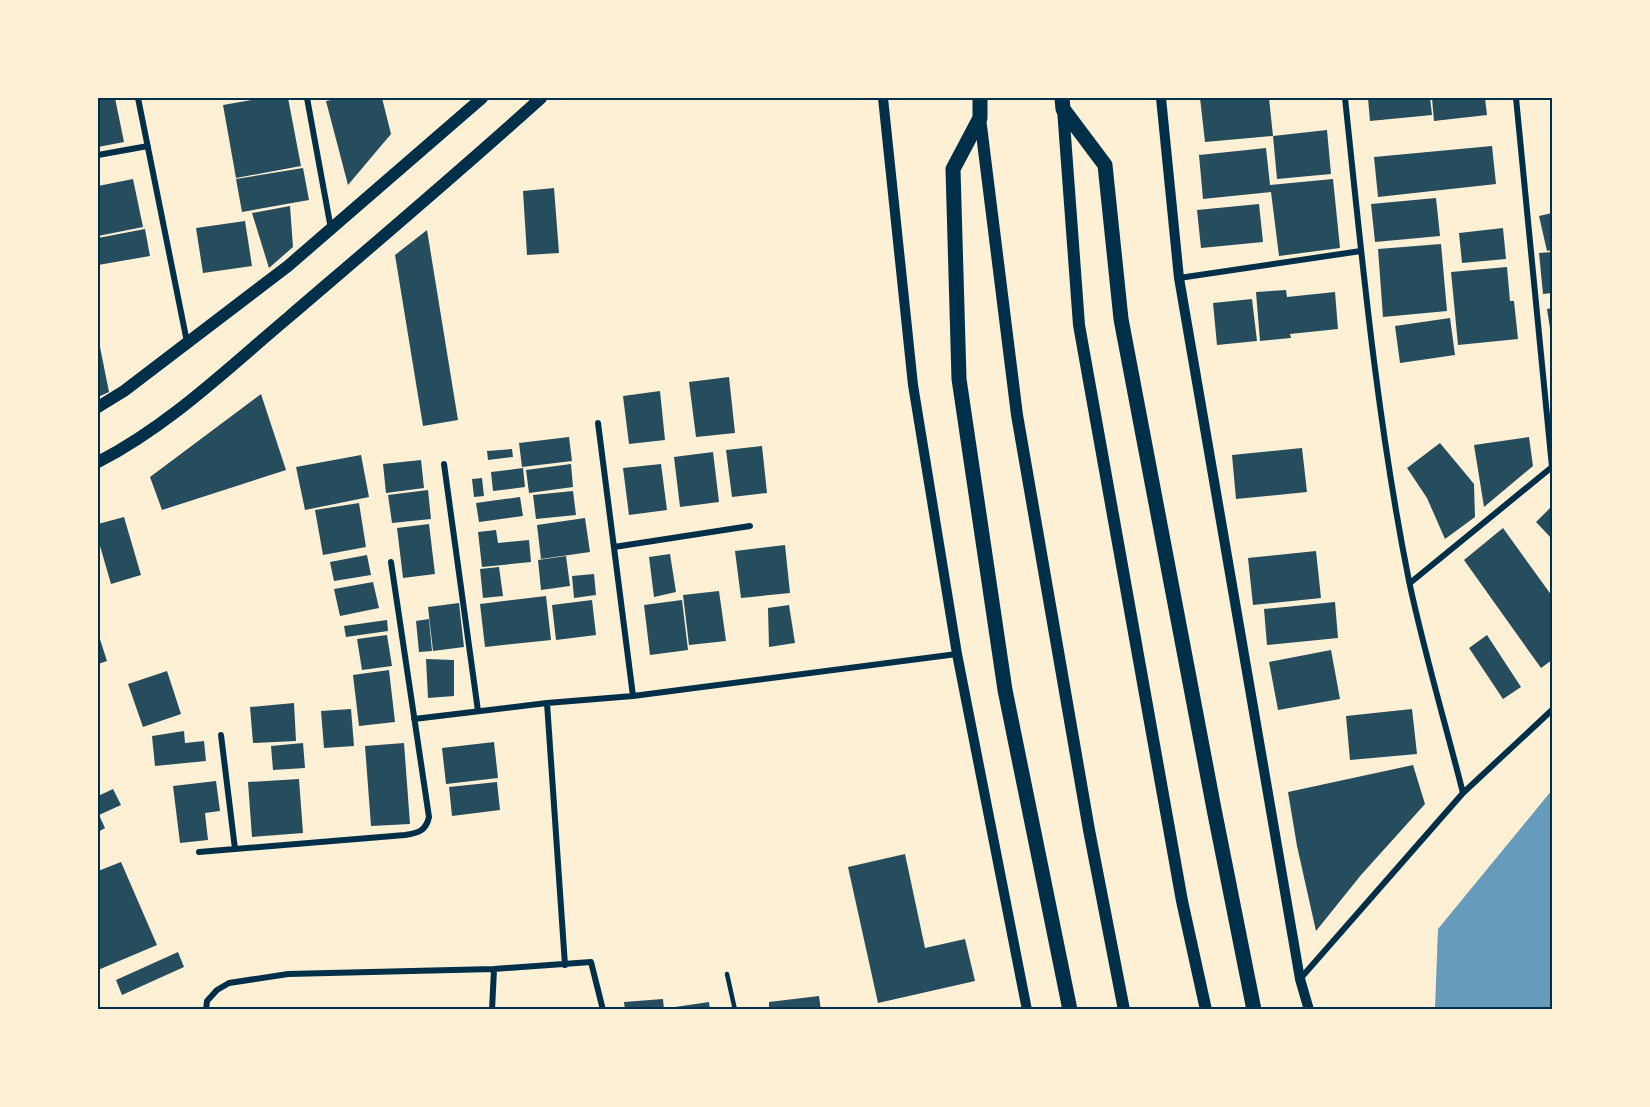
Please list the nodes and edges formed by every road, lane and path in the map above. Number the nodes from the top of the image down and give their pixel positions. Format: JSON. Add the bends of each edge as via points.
{"nodes":[{"id":1,"x":138,"y":98,"type":"edge"},
{"id":2,"x":307,"y":98,"type":"edge"},
{"id":3,"x":482,"y":98,"type":"edge"},
{"id":4,"x":541,"y":98,"type":"edge"},
{"id":5,"x":883,"y":98,"type":"edge"},
{"id":6,"x":980,"y":98,"type":"edge"},
{"id":7,"x":1161,"y":98,"type":"edge"},
{"id":8,"x":1345,"y":98,"type":"edge"},
{"id":9,"x":1516,"y":98,"type":"edge"},
{"id":10,"x":1063,"y":103,"type":"edge"},
{"id":11,"x":981,"y":117,"type":"junction"},
{"id":12,"x":148,"y":146,"type":"junction"},
{"id":13,"x":98,"y":155,"type":"edge"},
{"id":14,"x":331,"y":229,"type":"junction"},
{"id":15,"x":1361,"y":251,"type":"junction"},
{"id":16,"x":1179,"y":278,"type":"junction"},
{"id":17,"x":187,"y":342,"type":"junction"},
{"id":18,"x":98,"y":407,"type":"edge"},
{"id":19,"x":598,"y":423,"type":"dead end"},
{"id":20,"x":98,"y":462,"type":"edge"},
{"id":21,"x":444,"y":464,"type":"dead end"},
{"id":22,"x":1552,"y":467,"type":"edge"},
{"id":23,"x":750,"y":526,"type":"dead end"},
{"id":24,"x":614,"y":547,"type":"junction"},
{"id":25,"x":391,"y":562,"type":"dead end"},
{"id":26,"x":1410,"y":583,"type":"junction"},
{"id":27,"x":957,"y":654,"type":"junction"},
{"id":28,"x":633,"y":696,"type":"junction"},
{"id":29,"x":547,"y":703,"type":"junction"},
{"id":30,"x":1552,"y":710,"type":"edge"},
{"id":31,"x":478,"y":711,"type":"junction"},
{"id":32,"x":414,"y":719,"type":"junction"},
{"id":33,"x":221,"y":735,"type":"dead end"},
{"id":34,"x":1463,"y":793,"type":"junction"},
{"id":35,"x":236,"y":849,"type":"junction"},
{"id":36,"x":199,"y":852,"type":"dead end"},
{"id":37,"x":565,"y":965,"type":"junction"},
{"id":38,"x":494,"y":969,"type":"junction"},
{"id":39,"x":727,"y":974,"type":"dead end"},
{"id":40,"x":1300,"y":979,"type":"junction"},
{"id":41,"x":206,"y":1010,"type":"edge"},
{"id":42,"x":492,"y":1010,"type":"edge"},
{"id":43,"x":603,"y":1010,"type":"edge"},
{"id":44,"x":735,"y":1010,"type":"edge"},
{"id":45,"x":1027,"y":1010,"type":"edge"},
{"id":46,"x":1070,"y":1010,"type":"edge"},
{"id":47,"x":1124,"y":1010,"type":"edge"},
{"id":48,"x":1206,"y":1010,"type":"edge"},
{"id":49,"x":1254,"y":1010,"type":"edge"},
{"id":50,"x":1309,"y":1010,"type":"edge"}],
"edges":[{"from":1,"to":12,"type":"street"},
{"from":2,"to":14,"type":"street"},
{"from":3,"to":14,"type":"main road"},
{"from":4,"to":20,"type":"main road","via":[[198,397]]},
{"from":5,"to":27,"type":"street","via":[[913,385]]},
{"from":6,"to":11,"type":"main road"},
{"from":7,"to":16,"type":"street"},
{"from":8,"to":15,"type":"street"},
{"from":9,"to":22,"type":"street"},
{"from":10,"to":48,"type":"main road","via":[[1079,325],[1182,901]]},
{"from":10,"to":49,"type":"main road","via":[[1106,165],[1121,319]]},
{"from":11,"to":46,"type":"main road","via":[[953,169],[959,378],[1005,690]]},
{"from":11,"to":47,"type":"main road","via":[[1017,415]]},
{"from":12,"to":13,"type":"street"},
{"from":12,"to":17,"type":"street"},
{"from":14,"to":17,"type":"main road"},
{"from":15,"to":16,"type":"street"},
{"from":15,"to":26,"type":"street"},
{"from":16,"to":40,"type":"street"},
{"from":17,"to":18,"type":"main road"},
{"from":19,"to":24,"type":"street"},
{"from":21,"to":31,"type":"street"},
{"from":22,"to":26,"type":"street"},
{"from":23,"to":24,"type":"street"},
{"from":24,"to":28,"type":"street"},
{"from":25,"to":32,"type":"street"},
{"from":26,"to":34,"type":"street"},
{"from":27,"to":28,"type":"street"},
{"from":27,"to":45,"type":"street"},
{"from":28,"to":29,"type":"street"},
{"from":29,"to":31,"type":"street"},
{"from":29,"to":37,"type":"street"},
{"from":30,"to":34,"type":"street"},
{"from":31,"to":32,"type":"street"},
{"from":32,"to":35,"type":"street","via":[[429,817],[424,830],[405,836]]},
{"from":33,"to":35,"type":"street"},
{"from":34,"to":40,"type":"street"},
{"from":35,"to":36,"type":"street"},
{"from":37,"to":38,"type":"street"},
{"from":37,"to":43,"type":"street","via":[[591,962]]},
{"from":38,"to":41,"type":"street","via":[[288,974],[243,980],[217,990],[207,1001]]},
{"from":38,"to":42,"type":"street"},
{"from":39,"to":44,"type":"lane"},
{"from":40,"to":50,"type":"street"}]}
